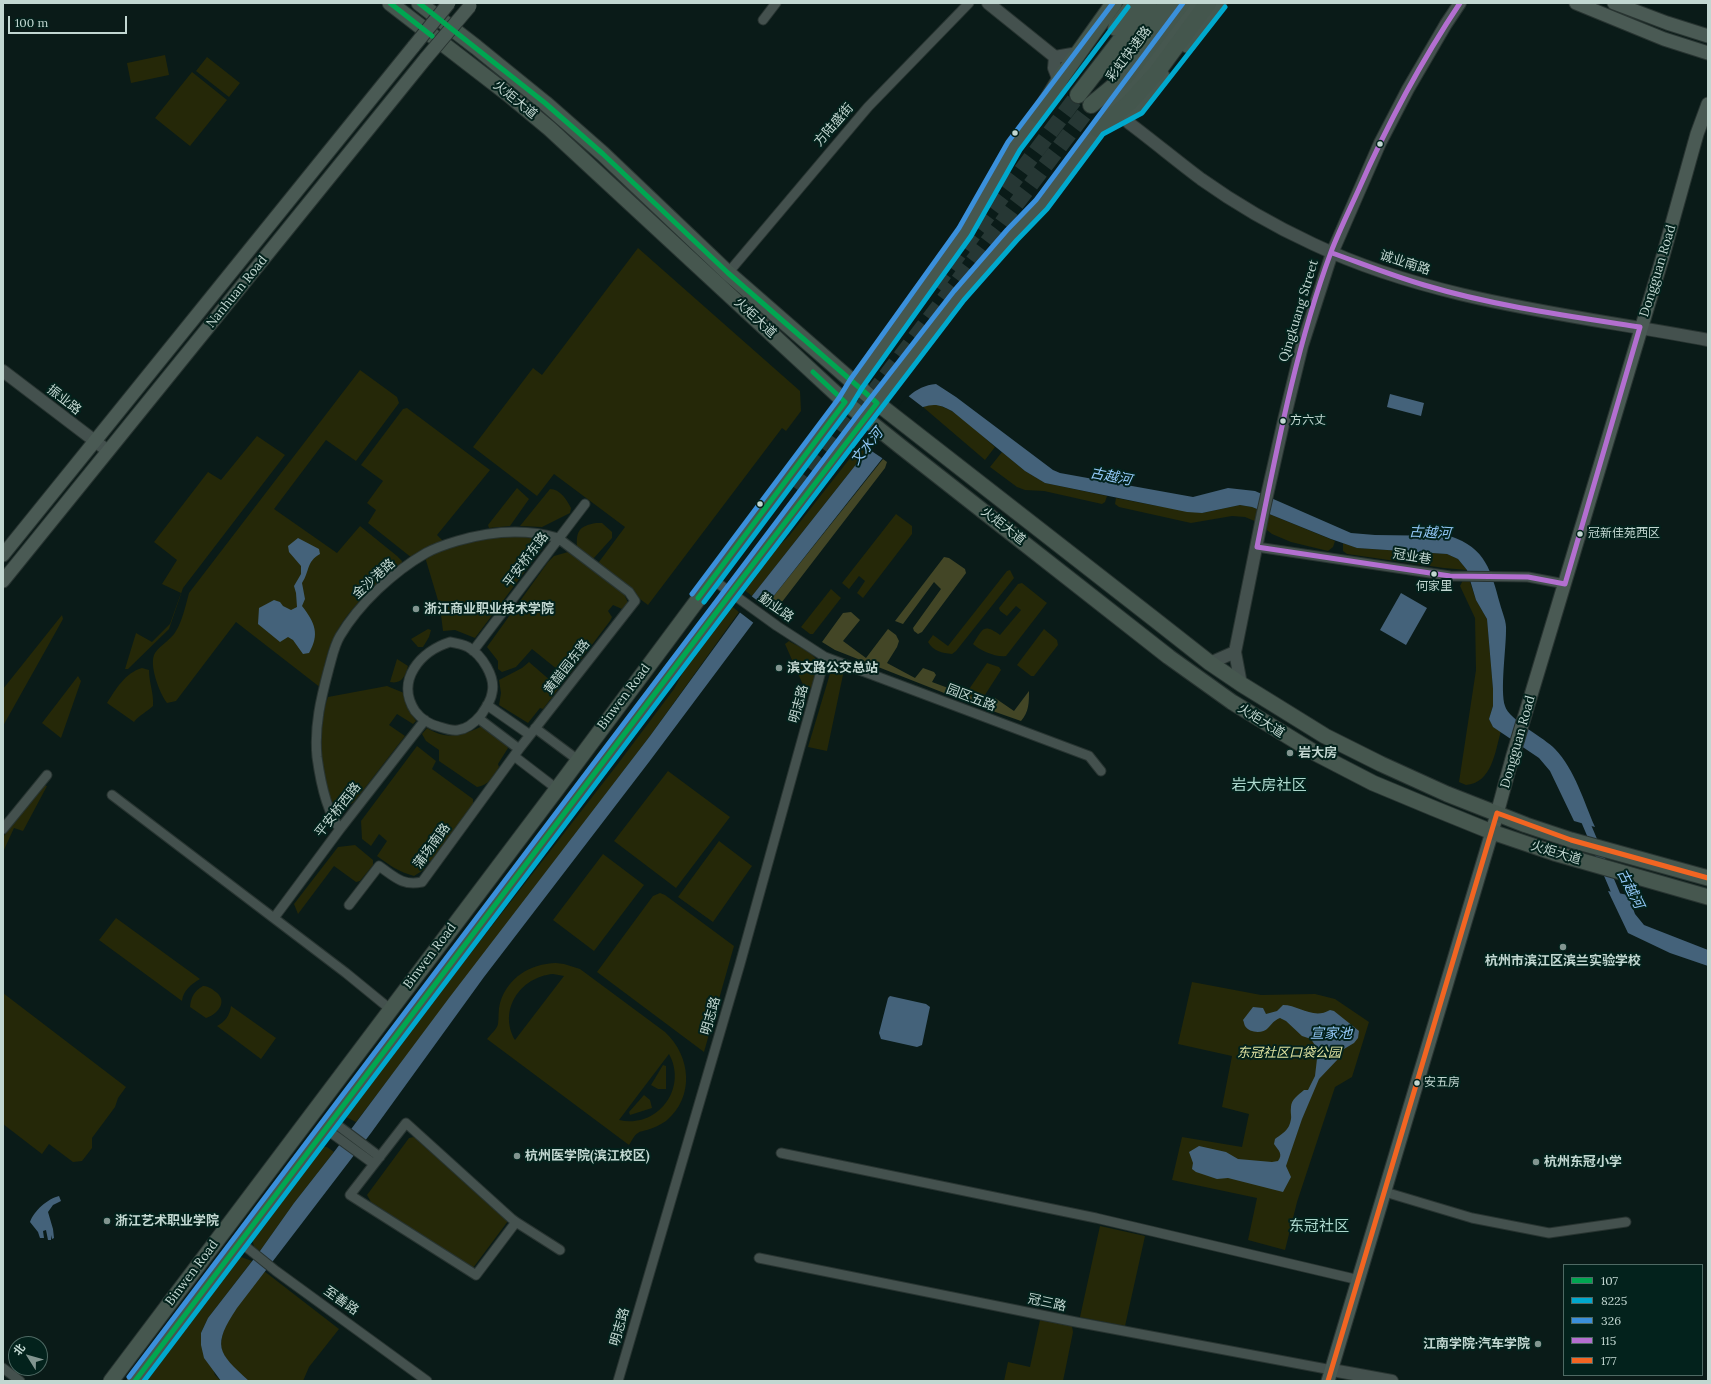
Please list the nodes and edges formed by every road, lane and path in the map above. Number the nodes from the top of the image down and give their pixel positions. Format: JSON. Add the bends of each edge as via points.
{"nodes":[{"id":1,"x":390,"y":3,"type":"edge"},
{"id":2,"x":419,"y":3,"type":"edge"},
{"id":3,"x":449,"y":3,"type":"edge"},
{"id":4,"x":776,"y":3,"type":"edge"},
{"id":5,"x":969,"y":3,"type":"edge"},
{"id":6,"x":988,"y":3,"type":"edge"},
{"id":7,"x":1114,"y":3,"type":"edge"},
{"id":8,"x":1122,"y":3,"type":"edge"},
{"id":9,"x":1134,"y":3,"type":"edge"},
{"id":10,"x":1149,"y":3,"type":"edge"},
{"id":11,"x":1168,"y":3,"type":"edge"},
{"id":12,"x":1182,"y":3,"type":"edge"},
{"id":13,"x":1207,"y":3,"type":"edge"},
{"id":14,"x":1460,"y":3,"type":"edge"},
{"id":15,"x":1576,"y":3,"type":"edge"},
{"id":16,"x":1614,"y":3,"type":"edge"},
{"id":17,"x":471,"y":4,"type":"edge"},
{"id":18,"x":763,"y":20,"type":"dead end"},
{"id":19,"x":1708,"y":36,"type":"edge"},
{"id":20,"x":1708,"y":52,"type":"edge"},
{"id":21,"x":1078,"y":53,"type":"junction"},
{"id":22,"x":1055,"y":57,"type":"junction"},
{"id":23,"x":1059,"y":81,"type":"junction"},
{"id":24,"x":1708,"y":104,"type":"edge"},
{"id":25,"x":1038,"y":115,"type":"junction"},
{"id":26,"x":1131,"y":117,"type":"junction"},
{"id":27,"x":1103,"y":126,"type":"junction"},
{"id":28,"x":1332,"y":253,"type":"junction"},
{"id":29,"x":728,"y":273,"type":"junction"},
{"id":30,"x":1640,"y":327,"type":"junction"},
{"id":31,"x":1708,"y":340,"type":"edge"},
{"id":32,"x":3,"y":371,"type":"edge"},
{"id":33,"x":856,"y":384,"type":"junction"},
{"id":34,"x":845,"y":402,"type":"junction"},
{"id":35,"x":883,"y":408,"type":"junction"},
{"id":36,"x":865,"y":417,"type":"junction"},
{"id":37,"x":95,"y":442,"type":"junction"},
{"id":38,"x":108,"y":451,"type":"junction"},
{"id":39,"x":585,"y":504,"type":"dead end"},
{"id":40,"x":558,"y":538,"type":"junction"},
{"id":41,"x":1257,"y":547,"type":"junction"},
{"id":42,"x":3,"y":555,"type":"edge"},
{"id":43,"x":712,"y":579,"type":"junction"},
{"id":44,"x":3,"y":581,"type":"edge"},
{"id":45,"x":1565,"y":584,"type":"junction"},
{"id":46,"x":735,"y":596,"type":"junction"},
{"id":47,"x":1154,"y":619,"type":"junction"},
{"id":48,"x":1141,"y":634,"type":"junction"},
{"id":49,"x":473,"y":651,"type":"junction"},
{"id":50,"x":1235,"y":652,"type":"junction"},
{"id":51,"x":825,"y":657,"type":"junction"},
{"id":52,"x":1210,"y":663,"type":"junction"},
{"id":53,"x":1241,"y":684,"type":"junction"},
{"id":54,"x":487,"y":705,"type":"junction"},
{"id":55,"x":478,"y":718,"type":"junction"},
{"id":56,"x":425,"y":720,"type":"junction"},
{"id":57,"x":533,"y":732,"type":"junction"},
{"id":58,"x":516,"y":753,"type":"junction"},
{"id":59,"x":578,"y":760,"type":"junction"},
{"id":60,"x":1101,"y":771,"type":"dead end"},
{"id":61,"x":47,"y":775,"type":"dead end"},
{"id":62,"x":557,"y":789,"type":"junction"},
{"id":63,"x":112,"y":795,"type":"dead end"},
{"id":64,"x":1497,"y":813,"type":"junction"},
{"id":65,"x":3,"y":829,"type":"edge"},
{"id":66,"x":340,"y":829,"type":"junction"},
{"id":67,"x":1492,"y":832,"type":"junction"},
{"id":68,"x":1708,"y":878,"type":"edge"},
{"id":69,"x":1708,"y":897,"type":"edge"},
{"id":70,"x":349,"y":904,"type":"dead end"},
{"id":71,"x":274,"y":918,"type":"junction"},
{"id":72,"x":390,"y":1009,"type":"junction"},
{"id":73,"x":333,"y":1128,"type":"junction"},
{"id":74,"x":781,"y":1153,"type":"dead end"},
{"id":75,"x":374,"y":1160,"type":"junction"},
{"id":76,"x":1385,"y":1192,"type":"junction"},
{"id":77,"x":516,"y":1222,"type":"junction"},
{"id":78,"x":1626,"y":1222,"type":"dead end"},
{"id":79,"x":245,"y":1246,"type":"junction"},
{"id":80,"x":560,"y":1250,"type":"dead end"},
{"id":81,"x":758,"y":1258,"type":"dead end"},
{"id":82,"x":1359,"y":1280,"type":"junction"},
{"id":83,"x":3,"y":1368,"type":"edge"},
{"id":84,"x":1330,"y":1375,"type":"edge"},
{"id":85,"x":20,"y":1381,"type":"edge"},
{"id":86,"x":110,"y":1381,"type":"edge"},
{"id":87,"x":134,"y":1381,"type":"edge"},
{"id":88,"x":427,"y":1381,"type":"edge"},
{"id":89,"x":618,"y":1381,"type":"edge"},
{"id":90,"x":1392,"y":1381,"type":"edge"}],
"edges":[{"from":1,"to":34,"type":"main road","name":"火炬大道","via":[[550,129]]},
{"from":2,"to":29,"type":"main road","name":"火炬大道","via":[[545,103],[603,154]]},
{"from":3,"to":37,"type":"main road","name":"Nanhuan Road","bridge":true},
{"from":4,"to":18,"type":"street"},
{"from":5,"to":29,"type":"street","name":"方陆盛街","via":[[868,107]]},
{"from":6,"to":22,"type":"street"},
{"from":7,"to":21,"type":"highway"},
{"from":8,"to":25,"type":"main road","name":"Binwen Road"},
{"from":9,"to":10,"type":"highway","name":"彩虹快速路","via":[[1110,36],[1078,96]]},
{"from":11,"to":12,"type":"highway","name":"彩虹快速路","via":[[1091,105],[1126,76]]},
{"from":13,"to":26,"type":"main road"},
{"from":13,"to":27,"type":"highway","via":[[1158,71],[1130,102]]},
{"from":14,"to":28,"type":"street","name":"Qingkuang Street","via":[[1408,89],[1380,144]]},
{"from":15,"to":20,"type":"main road","via":[[1664,38]]},
{"from":16,"to":19,"type":"main road"},
{"from":17,"to":38,"type":"main road","name":"Nanhuan Road","bridge":true},
{"from":21,"to":22,"type":"street"},
{"from":21,"to":23,"type":"highway"},
{"from":22,"to":23,"type":"street","via":[[1054,68]]},
{"from":23,"to":25,"type":"highway"},
{"from":24,"to":30,"type":"main road","name":"Dongguan Road"},
{"from":25,"to":33,"type":"main road","name":"Binwen Road","via":[[1007,159],[966,232]]},
{"from":26,"to":27,"type":"main road"},
{"from":26,"to":28,"type":"street","name":"诚业南路","via":[[1202,180],[1272,223]]},
{"from":27,"to":35,"type":"main road","via":[[1041,205],[959,296]]},
{"from":28,"to":30,"type":"street","name":"诚业南路","via":[[1438,289],[1563,315]]},
{"from":28,"to":41,"type":"street","name":"Qingkuang Street","via":[[1302,346]]},
{"from":29,"to":33,"type":"main road","name":"火炬大道"},
{"from":30,"to":31,"type":"street","name":"诚业南路"},
{"from":30,"to":45,"type":"main road","name":"Dongguan Road"},
{"from":32,"to":37,"type":"street","name":"振业路"},
{"from":33,"to":34,"type":"main road","name":"Binwen Road"},
{"from":33,"to":35,"type":"main road","name":"火炬大道"},
{"from":34,"to":36,"type":"main road","name":"火炬大道"},
{"from":34,"to":43,"type":"main road","name":"Binwen Road"},
{"from":35,"to":36,"type":"main road"},
{"from":35,"to":47,"type":"main road","name":"火炬大道"},
{"from":36,"to":46,"type":"main road"},
{"from":36,"to":48,"type":"main road","name":"火炬大道"},
{"from":37,"to":38,"type":"street","name":"振业路"},
{"from":37,"to":42,"type":"main road","name":"Nanhuan Road"},
{"from":38,"to":44,"type":"main road","name":"Nanhuan Road"},
{"from":39,"to":40,"type":"street","name":"平安桥东路"},
{"from":40,"to":49,"type":"street","name":"平安桥东路"},
{"from":40,"to":57,"type":"street","name":"黄醋园东路","via":[[629,592],[635,601]]},
{"from":40,"to":66,"type":"street","name":"金沙港路","via":[[545,534],[504,532],[482,534],[446,544],[422,556],[385,583],[361,606],[339,637],[319,706],[316,742],[319,774],[334,821]]},
{"from":41,"to":45,"type":"street","name":"冠业巷","via":[[1450,576],[1528,577]]},
{"from":41,"to":50,"type":"street","name":"Qingkuang Street"},
{"from":43,"to":46,"type":"street","name":"勤业路"},
{"from":43,"to":59,"type":"main road","name":"Binwen Road"},
{"from":45,"to":64,"type":"main road","name":"Dongguan Road"},
{"from":46,"to":51,"type":"street","name":"勤业路"},
{"from":46,"to":73,"type":"main road"},
{"from":47,"to":48,"type":"main road","via":[[1142,626]]},
{"from":47,"to":52,"type":"main road","name":"火炬大道"},
{"from":48,"to":67,"type":"main road","name":"火炬大道","via":[[1232,702],[1317,754],[1373,782]]},
{"from":49,"to":54,"type":"street","via":[[489,671],[492,681],[492,693]]},
{"from":49,"to":56,"type":"street","via":[[450,642],[426,653],[415,667],[408,690],[416,711]]},
{"from":50,"to":52,"type":"street"},
{"from":50,"to":53,"type":"street","name":"Qingkuang Street"},
{"from":51,"to":60,"type":"street","name":"园区五路","via":[[1089,756]]},
{"from":51,"to":89,"type":"street","name":"明志路","via":[[740,964]]},
{"from":52,"to":53,"type":"main road","name":"火炬大道"},
{"from":53,"to":64,"type":"main road","name":"火炬大道","via":[[1367,758]]},
{"from":54,"to":55,"type":"street"},
{"from":54,"to":57,"type":"street"},
{"from":55,"to":56,"type":"street","via":[[459,730],[429,724]]},
{"from":55,"to":58,"type":"street"},
{"from":56,"to":66,"type":"street","name":"平安桥西路"},
{"from":57,"to":58,"type":"street","name":"黄醋园东路"},
{"from":57,"to":59,"type":"street"},
{"from":58,"to":62,"type":"street"},
{"from":58,"to":70,"type":"street","name":"蒲场南路","via":[[422,882],[410,884],[399,880],[379,866]]},
{"from":59,"to":62,"type":"main road","name":"Binwen Road"},
{"from":61,"to":65,"type":"street"},
{"from":62,"to":72,"type":"main road","name":"Binwen Road"},
{"from":63,"to":71,"type":"street"},
{"from":64,"to":67,"type":"main road","name":"Dongguan Road"},
{"from":64,"to":68,"type":"main road","name":"火炬大道","via":[[1571,840]]},
{"from":66,"to":71,"type":"street","name":"平安桥西路"},
{"from":67,"to":69,"type":"main road","name":"火炬大道","via":[[1591,864]]},
{"from":67,"to":76,"type":"main road","name":"Dongguan Road"},
{"from":71,"to":72,"type":"street"},
{"from":72,"to":86,"type":"main road","name":"Binwen Road"},
{"from":73,"to":75,"type":"street"},
{"from":73,"to":75,"type":"street","via":[[372,1150]]},
{"from":73,"to":79,"type":"main road"},
{"from":74,"to":82,"type":"street","via":[[1096,1218]]},
{"from":75,"to":77,"type":"street","via":[[406,1122]]},
{"from":75,"to":77,"type":"street","via":[[350,1195],[476,1275]]},
{"from":76,"to":78,"type":"street","via":[[1472,1218],[1549,1233]]},
{"from":76,"to":82,"type":"main road","name":"Dongguan Road"},
{"from":77,"to":80,"type":"street"},
{"from":79,"to":87,"type":"main road"},
{"from":79,"to":88,"type":"street","name":"至善路"},
{"from":81,"to":84,"type":"street","name":"冠三路"},
{"from":82,"to":84,"type":"main road","name":"Dongguan Road"},
{"from":83,"to":85,"type":"street"},
{"from":84,"to":90,"type":"street"}]}
